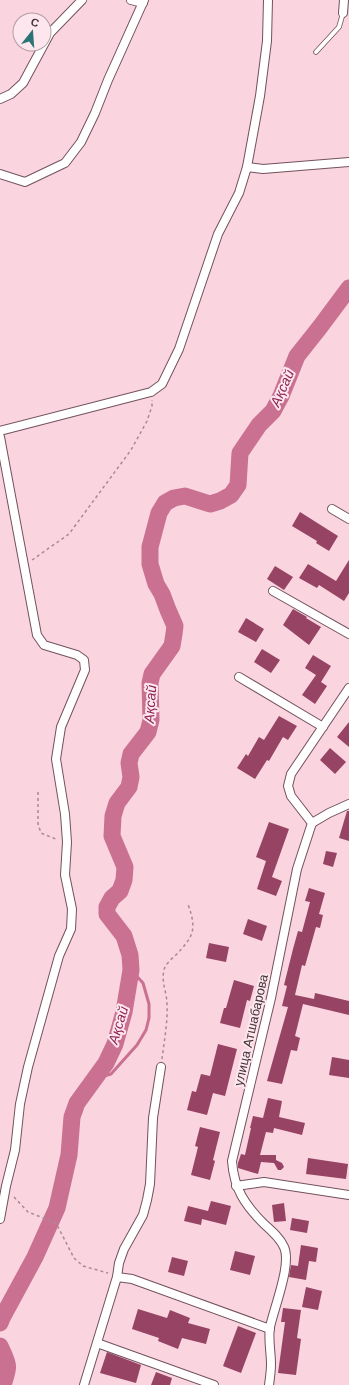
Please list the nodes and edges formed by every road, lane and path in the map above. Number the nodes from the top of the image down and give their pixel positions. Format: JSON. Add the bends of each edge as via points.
{"nodes":[{"id":1,"x":82,"y":0,"type":"edge"},
{"id":2,"x":130,"y":0,"type":"edge"},
{"id":3,"x":268,"y":0,"type":"edge"},
{"id":4,"x":344,"y":0,"type":"edge"},
{"id":5,"x":143,"y":2,"type":"edge"},
{"id":6,"x":343,"y":13,"type":"joint"},
{"id":7,"x":316,"y":52,"type":"dead end"},
{"id":8,"x":0,"y":99,"type":"edge"},
{"id":9,"x":349,"y":162,"type":"edge"},
{"id":10,"x":247,"y":167,"type":"junction"},
{"id":11,"x":0,"y":174,"type":"edge"},
{"id":12,"x":151,"y":392,"type":"junction"},
{"id":13,"x":0,"y":431,"type":"edge"},
{"id":14,"x":0,"y":437,"type":"edge"},
{"id":15,"x":332,"y":509,"type":"dead end"},
{"id":16,"x":349,"y":519,"type":"edge"},
{"id":17,"x":24,"y":566,"type":"junction"},
{"id":18,"x":273,"y":591,"type":"dead end"},
{"id":19,"x":349,"y":634,"type":"edge"},
{"id":20,"x":239,"y":677,"type":"dead end"},
{"id":21,"x":349,"y":688,"type":"edge"},
{"id":22,"x":323,"y":727,"type":"junction"},
{"id":23,"x":38,"y":792,"type":"dead end"},
{"id":24,"x":349,"y":804,"type":"edge"},
{"id":25,"x":312,"y":823,"type":"junction"},
{"id":26,"x":67,"y":842,"type":"junction"},
{"id":27,"x":188,"y":904,"type":"dead end"},
{"id":28,"x":161,"y":1067,"type":"joint"},
{"id":29,"x":6,"y":1186,"type":"junction"},
{"id":30,"x":236,"y":1186,"type":"junction"},
{"id":31,"x":349,"y":1195,"type":"edge"},
{"id":32,"x":0,"y":1219,"type":"edge"},
{"id":33,"x":117,"y":1276,"type":"junction"},
{"id":34,"x":270,"y":1329,"type":"junction"},
{"id":35,"x":97,"y":1343,"type":"junction"},
{"id":36,"x":84,"y":1385,"type":"edge"},
{"id":37,"x":214,"y":1385,"type":"edge"},
{"id":38,"x":269,"y":1385,"type":"edge"}],
"edges":[{"from":1,"to":8,"type":"street","via":[[50,33],[23,83],[11,94]]},
{"from":2,"to":5,"type":"street"},
{"from":3,"to":10,"type":"street","via":[[267,40],[260,96]]},
{"from":4,"to":6,"type":"street"},
{"from":5,"to":11,"type":"street","via":[[81,142],[65,163],[25,182]]},
{"from":6,"to":7,"type":"lane","via":[[339,27]]},
{"from":9,"to":10,"type":"street","via":[[263,169]]},
{"from":10,"to":12,"type":"street","via":[[240,192],[218,234],[179,349],[162,384]]},
{"from":12,"to":13,"type":"street"},
{"from":12,"to":17,"type":"path","via":[[152,406],[147,421],[131,450],[83,516],[69,534]]},
{"from":14,"to":17,"type":"street"},
{"from":15,"to":16,"type":"street"},
{"from":17,"to":26,"type":"street","via":[[37,635],[44,645],[77,655],[84,660],[85,670],[61,726],[57,745],[56,760]]},
{"from":18,"to":19,"type":"street"},
{"from":20,"to":22,"type":"street"},
{"from":21,"to":22,"type":"street"},
{"from":22,"to":25,"type":"street","via":[[292,774],[288,786],[291,796]]},
{"from":23,"to":26,"type":"path","via":[[38,824],[41,833]]},
{"from":24,"to":25,"type":"street"},
{"from":25,"to":30,"type":"street","name":"улица Атшабарова","via":[[297,869],[271,998],[232,1161]]},
{"from":26,"to":29,"type":"street","via":[[65,875],[72,909],[71,930],[59,956],[28,1067],[20,1104],[15,1150]]},
{"from":27,"to":28,"type":"path","via":[[194,921],[193,932],[164,969],[163,980],[168,1004]]},
{"from":28,"to":33,"type":"street","via":[[153,1118],[147,1200],[143,1215],[124,1249]]},
{"from":29,"to":32,"type":"street"},
{"from":29,"to":33,"type":"path","via":[[28,1212],[56,1223],[74,1258],[84,1266]]},
{"from":30,"to":31,"type":"street","via":[[264,1182]]},
{"from":30,"to":34,"type":"street","name":"улица Атшабарова","via":[[253,1213],[278,1237],[285,1248],[287,1261]]},
{"from":33,"to":34,"type":"street","via":[[132,1279]]},
{"from":33,"to":35,"type":"street"},
{"from":34,"to":38,"type":"street","name":"улица Атшабарова"},
{"from":35,"to":36,"type":"street"},
{"from":35,"to":37,"type":"street"}]}
